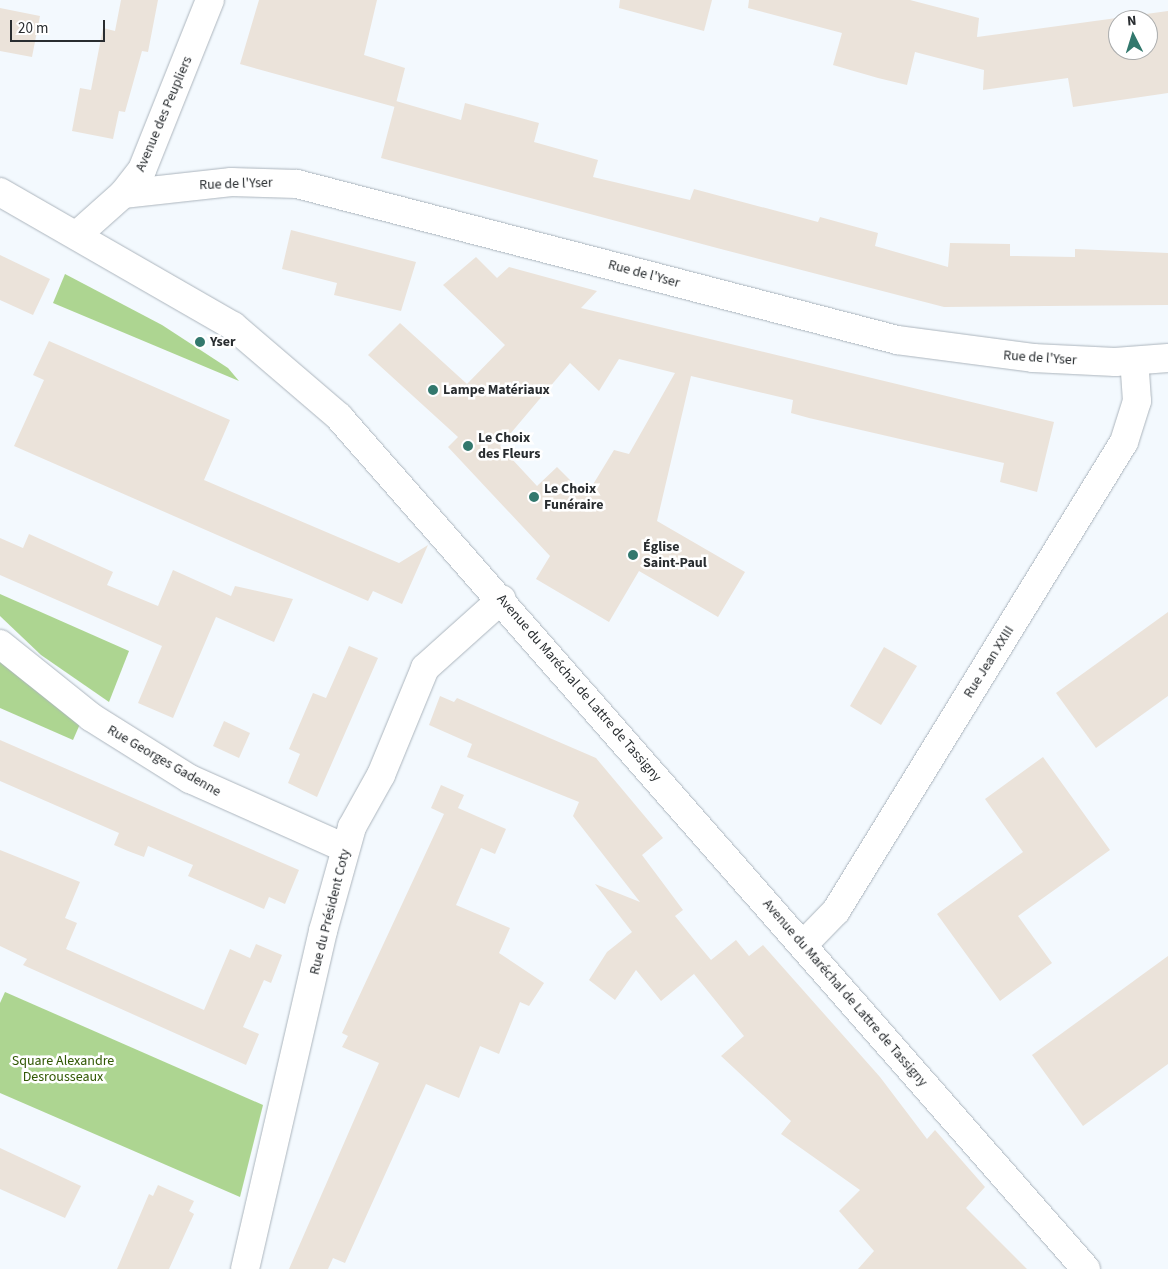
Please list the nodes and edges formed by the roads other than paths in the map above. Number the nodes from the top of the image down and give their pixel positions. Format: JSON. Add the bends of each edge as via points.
{"nodes":[{"id":1,"x":210,"y":0,"type":"edge"},
{"id":2,"x":0,"y":192,"type":"edge"},
{"id":3,"x":123,"y":194,"type":"junction"},
{"id":4,"x":77,"y":235,"type":"junction"},
{"id":5,"x":1168,"y":358,"type":"edge"},
{"id":6,"x":1134,"y":362,"type":"junction"},
{"id":7,"x":502,"y":599,"type":"junction"},
{"id":8,"x":0,"y":644,"type":"edge"},
{"id":9,"x":346,"y":848,"type":"junction"},
{"id":10,"x":803,"y":945,"type":"junction"},
{"id":11,"x":245,"y":1269,"type":"edge"},
{"id":12,"x":1086,"y":1269,"type":"edge"}],
"edges":[{"from":1,"to":3,"type":"street","name":"Avenue des Peupliers","via":[[148,157]]},
{"from":2,"to":4,"type":"street","name":"Avenue du Maréchal de Lattre de Tassigny"},
{"from":3,"to":4,"type":"street","name":"Avenue des Peupliers"},
{"from":3,"to":6,"type":"street","name":"Rue de l'Yser","via":[[231,182],[298,184],[897,340],[1033,358]]},
{"from":4,"to":7,"type":"street","name":"Avenue du Maréchal de Lattre de Tassigny","via":[[233,326],[289,370],[356,435]]},
{"from":5,"to":6,"type":"street","name":"Rue de l'Yser"},
{"from":6,"to":10,"type":"street","name":"Rue Jean XXIII","via":[[1137,401],[1124,442],[836,911]]},
{"from":7,"to":9,"type":"street","name":"Rue du Président Coty","via":[[425,668]]},
{"from":7,"to":10,"type":"street","name":"Avenue du Maréchal de Lattre de Tassigny"},
{"from":8,"to":9,"type":"street","name":"Rue Georges Gadenne","via":[[91,718],[190,779]]},
{"from":9,"to":11,"type":"street","name":"Rue du Président Coty"},
{"from":10,"to":12,"type":"street","name":"Avenue du Maréchal de Lattre de Tassigny"}]}
